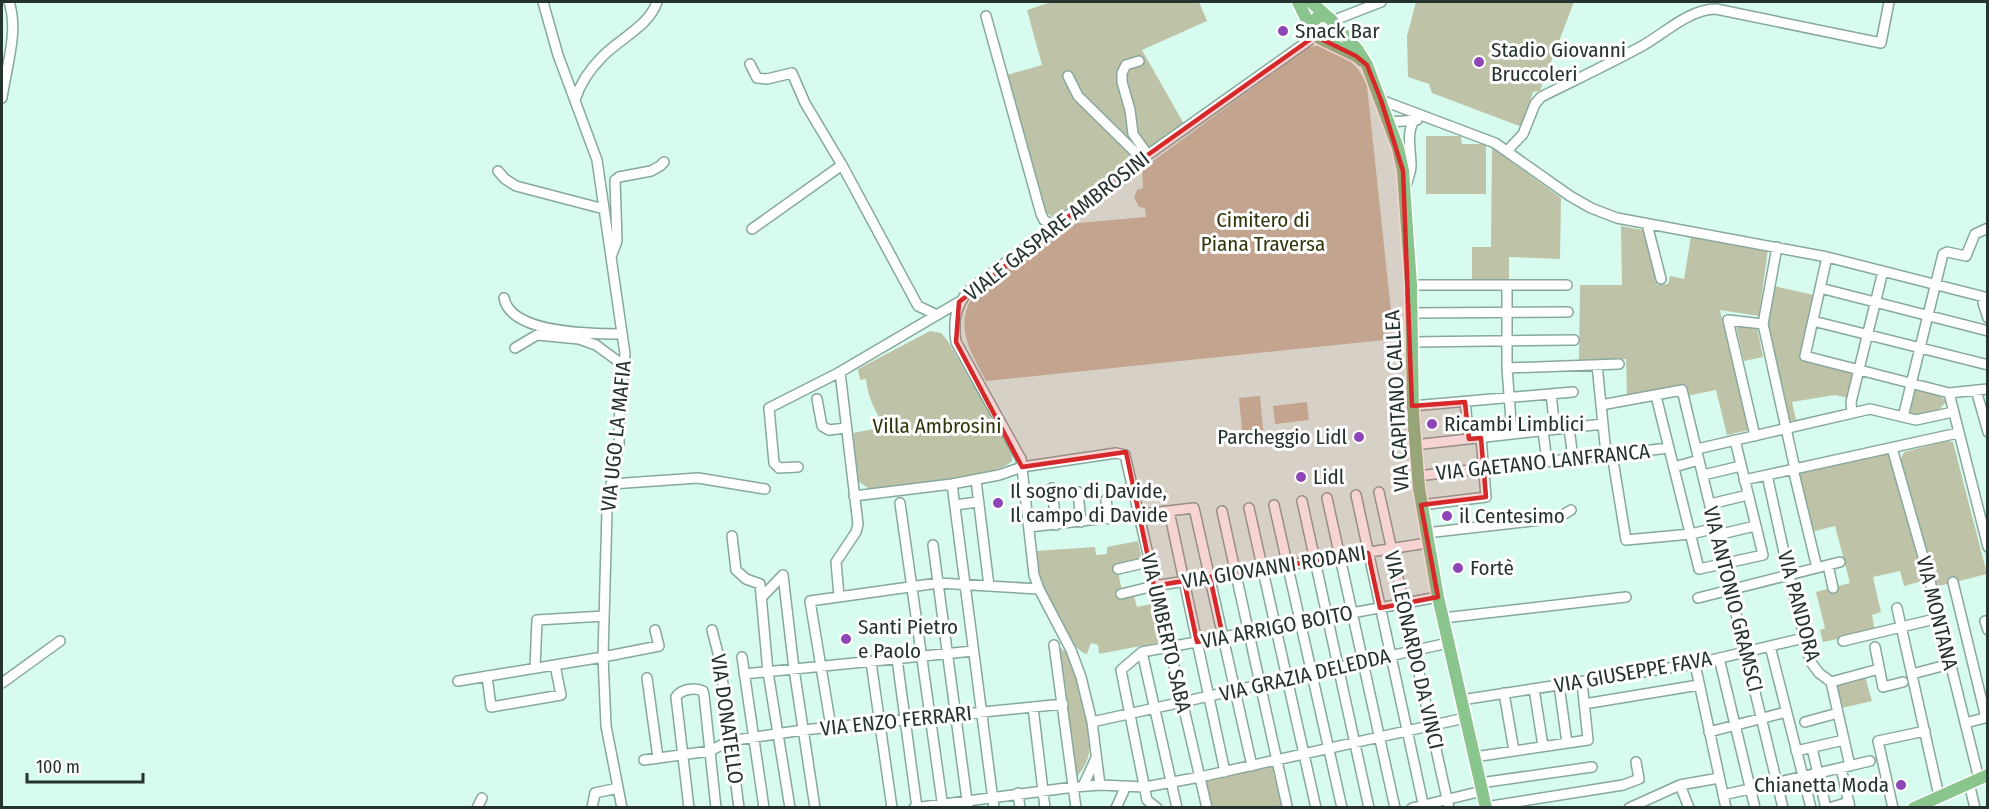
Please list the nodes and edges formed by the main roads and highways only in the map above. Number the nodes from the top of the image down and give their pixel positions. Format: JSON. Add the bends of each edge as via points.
{"nodes":[{"id":1,"x":1298,"y":2,"type":"edge"},
{"id":2,"x":1311,"y":2,"type":"edge"},
{"id":3,"x":1332,"y":21,"type":"junction"},
{"id":4,"x":1315,"y":35,"type":"junction"},
{"id":5,"x":1367,"y":65,"type":"junction"},
{"id":6,"x":1978,"y":779,"type":"edge"},
{"id":7,"x":1486,"y":807,"type":"edge"},
{"id":8,"x":1914,"y":807,"type":"edge"}],
"edges":[{"from":1,"to":4,"type":"main road"},
{"from":2,"to":3,"type":"main road","name":"VIA CAPITANO CALLEA"},
{"from":3,"to":4,"type":"main road","via":[[1334,30],[1330,36]]},
{"from":3,"to":4,"type":"main road","via":[[1324,16],[1314,20],[1311,26]]},
{"from":3,"to":5,"type":"main road","name":"VIA CAPITANO CALLEA"},
{"from":4,"to":5,"type":"main road"},
{"from":5,"to":7,"type":"main road","name":"VIA CAPITANO CALLEA","via":[[1398,148],[1411,285],[1412,406],[1421,505]]},
{"from":6,"to":8,"type":"main road"}]}
